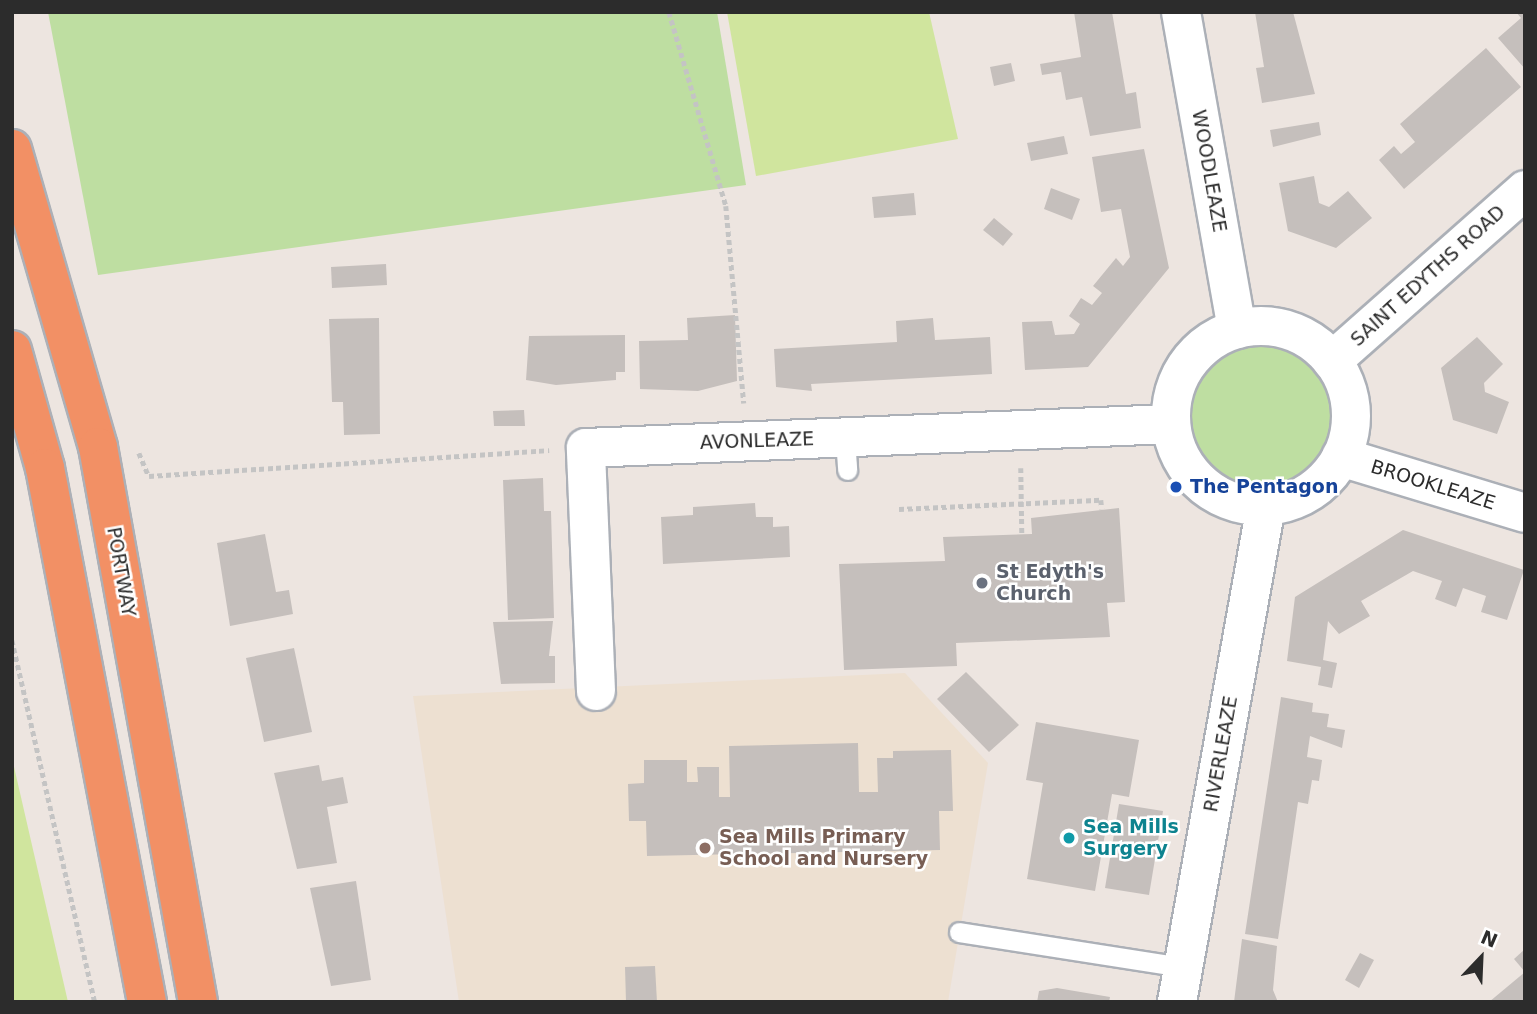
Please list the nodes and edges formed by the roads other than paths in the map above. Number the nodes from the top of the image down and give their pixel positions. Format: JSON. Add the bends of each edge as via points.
{"nodes":[{"id":1,"x":1181,"y":12,"type":"edge"},
{"id":2,"x":12,"y":149,"type":"edge"},
{"id":3,"x":1525,"y":190,"type":"edge"},
{"id":4,"x":1237,"y":329,"type":"junction"},
{"id":5,"x":12,"y":350,"type":"edge"},
{"id":6,"x":1332,"y":361,"type":"junction"},
{"id":7,"x":1171,"y":424,"type":"junction"},
{"id":8,"x":1341,"y":457,"type":"junction"},
{"id":9,"x":1266,"y":506,"type":"junction"},
{"id":10,"x":1525,"y":513,"type":"edge"},
{"id":11,"x":596,"y":691,"type":"dead end"},
{"id":12,"x":959,"y":932,"type":"dead end"},
{"id":13,"x":1180,"y":984,"type":"edge"},
{"id":14,"x":147,"y":1002,"type":"edge"},
{"id":15,"x":198,"y":1002,"type":"edge"}],
"edges":[{"from":1,"to":4,"type":"street","name":"WOODLEAZE"},
{"from":2,"to":15,"type":"highway","name":"PORTWAY","via":[[100,459]]},
{"from":3,"to":6,"type":"street","name":"SAINT EDYTHS ROAD"},
{"from":4,"to":6,"type":"street","via":[[1290,331]]},
{"from":4,"to":7,"type":"street","via":[[1194,355],[1172,399]]},
{"from":5,"to":14,"type":"highway","via":[[45,468]]},
{"from":6,"to":8,"type":"street","via":[[1351,408]]},
{"from":7,"to":9,"type":"street","via":[[1177,451],[1213,492]]},
{"from":7,"to":11,"type":"street","name":"AVONLEAZE","via":[[1020,432],[846,454],[744,442],[586,448]]},
{"from":8,"to":9,"type":"street","via":[[1305,493]]},
{"from":8,"to":10,"type":"street","name":"BROOKLEAZE"},
{"from":9,"to":13,"type":"street","name":"RIVERLEAZE"},
{"from":12,"to":13,"type":"lane"}]}
